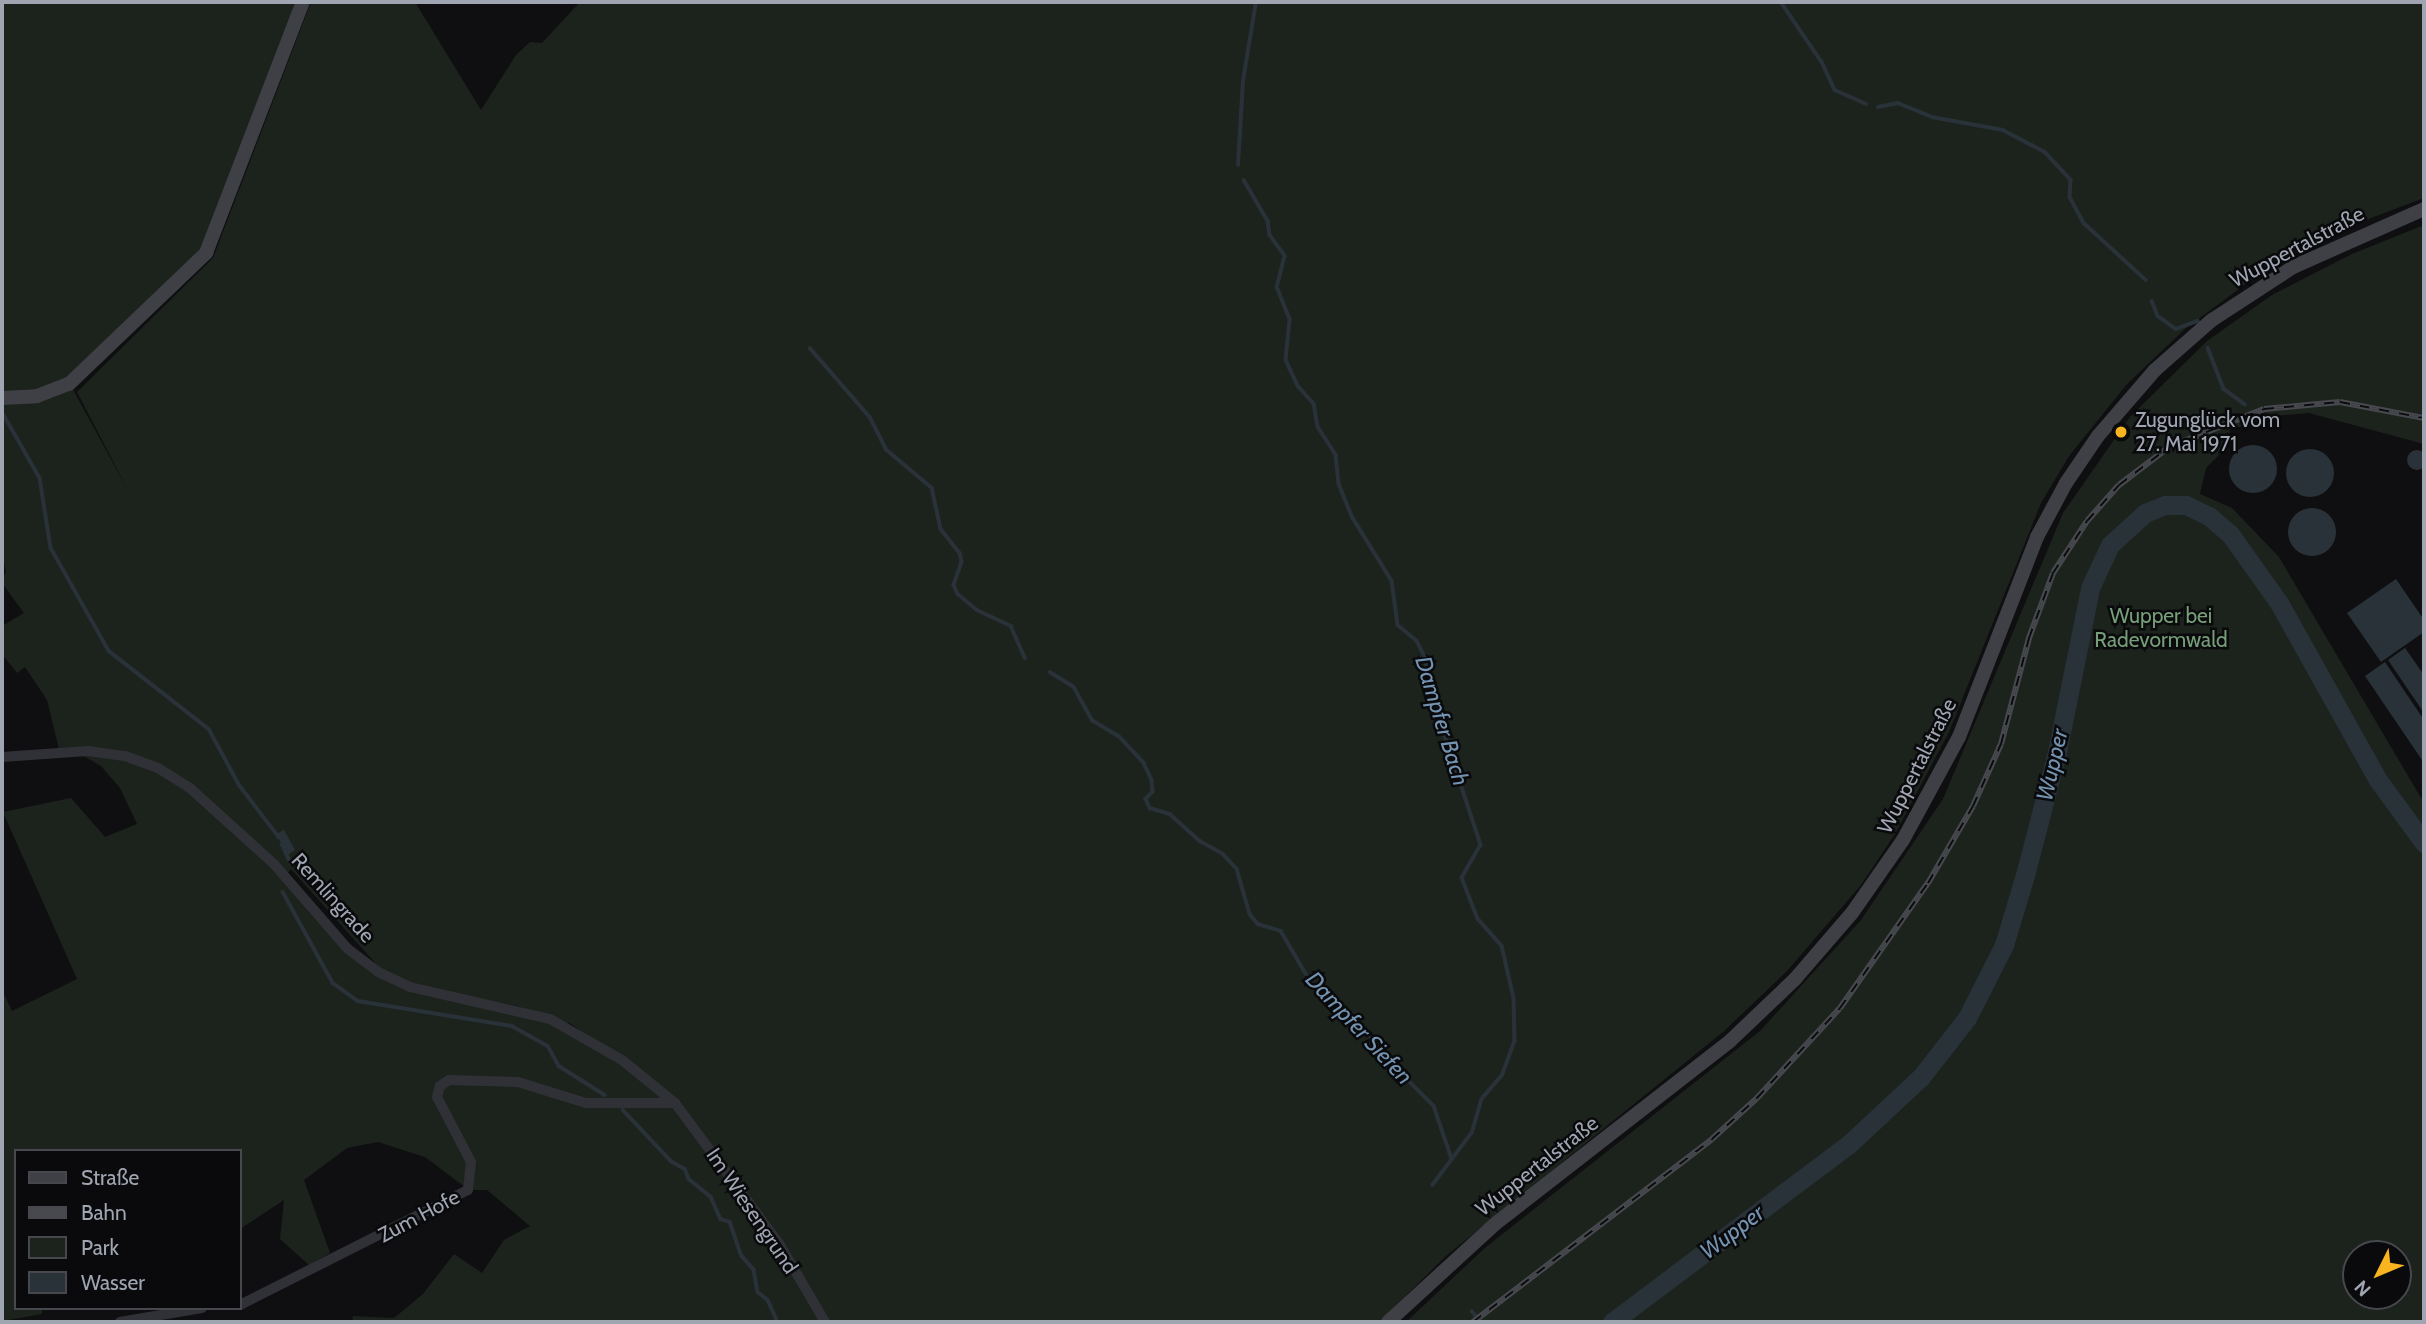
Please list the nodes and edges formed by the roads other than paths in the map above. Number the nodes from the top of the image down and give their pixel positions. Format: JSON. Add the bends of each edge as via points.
{"nodes":[{"id":1,"x":303,"y":2,"type":"edge"},
{"id":2,"x":2424,"y":209,"type":"edge"},
{"id":3,"x":2,"y":398,"type":"edge"},
{"id":4,"x":2,"y":757,"type":"edge"},
{"id":5,"x":675,"y":1103,"type":"junction"},
{"id":6,"x":242,"y":1304,"type":"edge"},
{"id":7,"x":190,"y":1310,"type":"edge"},
{"id":8,"x":120,"y":1322,"type":"edge"},
{"id":9,"x":825,"y":1322,"type":"edge"},
{"id":10,"x":1388,"y":1322,"type":"edge"}],
"edges":[{"from":1,"to":3,"type":"main road","via":[[206,253],[78,377],[56,391]]},
{"from":2,"to":10,"type":"main road","name":"Wuppertalstraße","via":[[2293,267],[2220,314],[2155,370],[2098,436],[2066,483],[2033,548],[1959,737],[1903,840],[1852,913],[1795,979],[1730,1041],[1495,1224]]},
{"from":4,"to":5,"type":"street","name":"Remlingrade","via":[[88,751],[125,756],[158,768],[191,789],[269,859],[348,949],[378,972],[410,987],[518,1010],[569,1027],[651,1080]]},
{"from":5,"to":6,"type":"street","name":"Zum Hofe","via":[[593,1103],[509,1081],[445,1082],[437,1097],[468,1153],[472,1173],[468,1190]]},
{"from":5,"to":9,"type":"street","name":"Im Wiesengrund","via":[[774,1235]]},
{"from":7,"to":8,"type":"street"}]}
